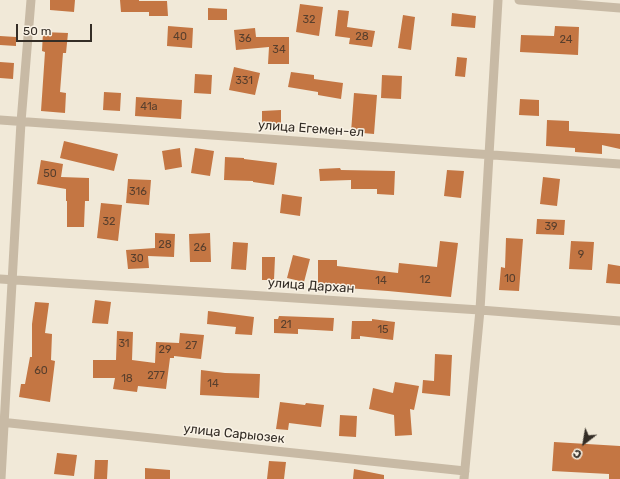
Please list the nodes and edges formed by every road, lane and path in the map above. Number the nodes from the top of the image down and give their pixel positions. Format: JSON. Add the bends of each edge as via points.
{"nodes":[{"id":1,"x":31,"y":0,"type":"edge"},
{"id":2,"x":498,"y":0,"type":"edge"},
{"id":3,"x":519,"y":0,"type":"edge"},
{"id":4,"x":620,"y":8,"type":"edge"},
{"id":5,"x":0,"y":120,"type":"edge"},
{"id":6,"x":21,"y":122,"type":"junction"},
{"id":7,"x":490,"y":154,"type":"junction"},
{"id":8,"x":620,"y":164,"type":"edge"},
{"id":9,"x":0,"y":279,"type":"edge"},
{"id":10,"x":11,"y":280,"type":"junction"},
{"id":11,"x":480,"y":310,"type":"junction"},
{"id":12,"x":620,"y":321,"type":"edge"},
{"id":13,"x":1,"y":422,"type":"edge"},
{"id":14,"x":465,"y":475,"type":"edge"},
{"id":15,"x":0,"y":479,"type":"edge"}],
"edges":[{"from":1,"to":6,"type":"street"},
{"from":2,"to":7,"type":"street"},
{"from":3,"to":4,"type":"street"},
{"from":5,"to":6,"type":"street","name":"улица Егемен-ел"},
{"from":6,"to":7,"type":"street","name":"улица Егемен-ел"},
{"from":6,"to":10,"type":"street"},
{"from":7,"to":8,"type":"street","name":"улица Егемен-ел"},
{"from":7,"to":11,"type":"street"},
{"from":9,"to":10,"type":"street","name":"улица Дархан"},
{"from":10,"to":11,"type":"street","name":"улица Дархан"},
{"from":10,"to":13,"type":"street"},
{"from":11,"to":12,"type":"street","name":"улица Дархан"},
{"from":11,"to":14,"type":"street"},
{"from":13,"to":14,"type":"street","name":"улица Сарыозек"},
{"from":13,"to":15,"type":"street"}]}
